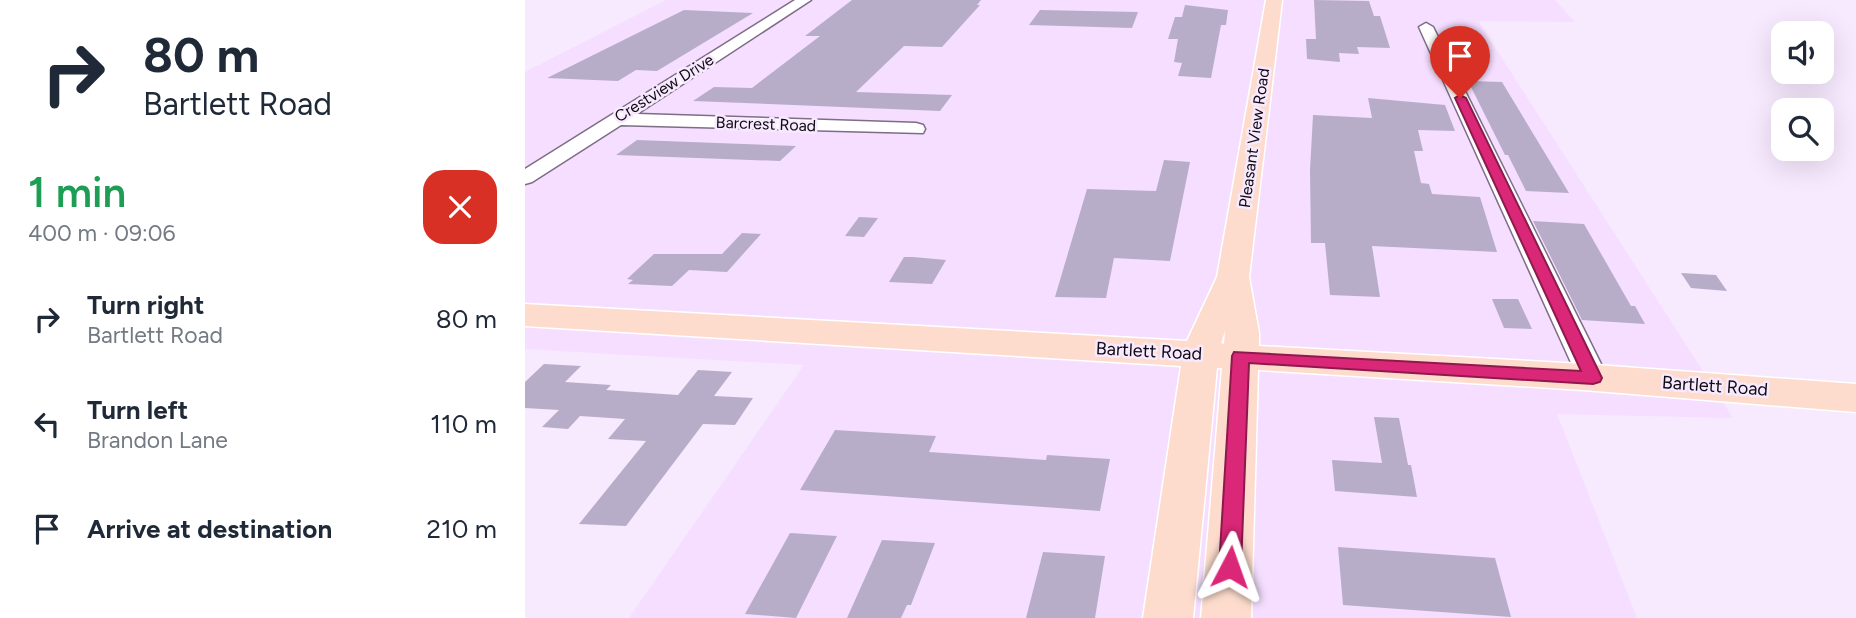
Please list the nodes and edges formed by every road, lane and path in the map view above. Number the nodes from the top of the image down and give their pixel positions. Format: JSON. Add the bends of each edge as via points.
{"nodes":[{"id":1,"x":804,"y":0,"type":"edge"},
{"id":2,"x":1274,"y":0,"type":"edge"},
{"id":3,"x":1426,"y":27,"type":"dead end"},
{"id":4,"x":615,"y":119,"type":"junction"},
{"id":5,"x":916,"y":129,"type":"dead end"},
{"id":6,"x":525,"y":178,"type":"edge"},
{"id":7,"x":525,"y":315,"type":"edge"},
{"id":8,"x":1221,"y":355,"type":"junction"},
{"id":9,"x":1593,"y":378,"type":"junction"},
{"id":10,"x":1856,"y":398,"type":"edge"},
{"id":11,"x":1168,"y":618,"type":"edge"},
{"id":12,"x":1226,"y":618,"type":"edge"}],
"edges":[{"from":1,"to":4,"type":"street","name":"Crestview Drive"},
{"from":2,"to":8,"type":"main road","name":"Pleasant View Road","via":[[1233,277],[1206,334]]},
{"from":3,"to":9,"type":"street"},
{"from":4,"to":5,"type":"street","name":"Barcrest Road"},
{"from":4,"to":6,"type":"street","name":"Crestview Drive"},
{"from":7,"to":8,"type":"main road","name":"Bartlett Road"},
{"from":8,"to":9,"type":"main road","name":"Bartlett Road"},
{"from":8,"to":11,"type":"main road","name":"Pleasant View Road"},
{"from":8,"to":12,"type":"main road","name":"Pleasant View Road"},
{"from":9,"to":10,"type":"main road","name":"Bartlett Road"}]}
